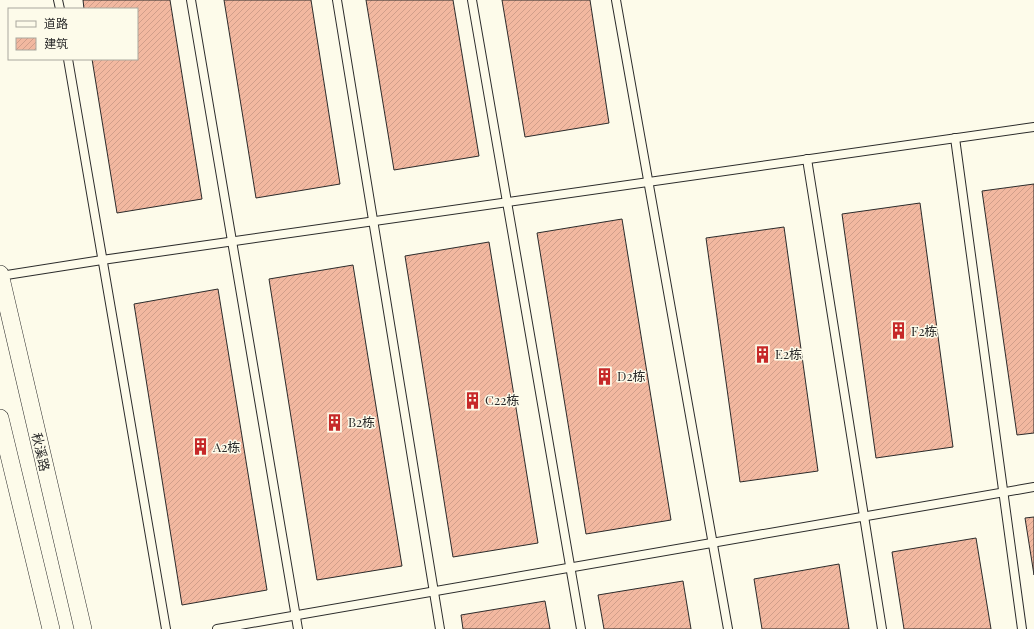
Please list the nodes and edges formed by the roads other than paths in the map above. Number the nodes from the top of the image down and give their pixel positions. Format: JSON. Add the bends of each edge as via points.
{"nodes":[{"id":1,"x":191,"y":0,"type":"edge"},
{"id":2,"x":337,"y":0,"type":"edge"},
{"id":3,"x":472,"y":0,"type":"edge"},
{"id":4,"x":616,"y":0,"type":"edge"},
{"id":5,"x":68,"y":60,"type":"edge"},
{"id":6,"x":1034,"y":127,"type":"edge"},
{"id":7,"x":955,"y":138,"type":"junction"},
{"id":8,"x":807,"y":159,"type":"junction"},
{"id":9,"x":649,"y":182,"type":"junction"},
{"id":10,"x":507,"y":202,"type":"junction"},
{"id":11,"x":373,"y":221,"type":"junction"},
{"id":12,"x":232,"y":241,"type":"junction"},
{"id":13,"x":102,"y":260,"type":"junction"},
{"id":14,"x":0,"y":276,"type":"edge"},
{"id":15,"x":0,"y":418,"type":"edge"},
{"id":16,"x":1034,"y":487,"type":"edge"},
{"id":17,"x":1003,"y":492,"type":"junction"},
{"id":18,"x":864,"y":516,"type":"junction"},
{"id":19,"x":713,"y":543,"type":"junction"},
{"id":20,"x":571,"y":568,"type":"junction"},
{"id":21,"x":434,"y":591,"type":"junction"},
{"id":22,"x":295,"y":615,"type":"junction"},
{"id":23,"x":51,"y":629,"type":"edge"},
{"id":24,"x":83,"y":629,"type":"edge"},
{"id":25,"x":166,"y":629,"type":"edge"},
{"id":26,"x":217,"y":629,"type":"edge"},
{"id":27,"x":298,"y":629,"type":"edge"},
{"id":28,"x":440,"y":629,"type":"edge"},
{"id":29,"x":582,"y":629,"type":"edge"},
{"id":30,"x":728,"y":629,"type":"edge"},
{"id":31,"x":882,"y":629,"type":"edge"},
{"id":32,"x":1022,"y":629,"type":"edge"}],
"edges":[{"from":1,"to":12,"type":"lane"},
{"from":2,"to":11,"type":"lane"},
{"from":3,"to":10,"type":"lane"},
{"from":4,"to":9,"type":"lane"},
{"from":5,"to":13,"type":"lane"},
{"from":6,"to":7,"type":"lane"},
{"from":7,"to":8,"type":"lane"},
{"from":7,"to":17,"type":"lane"},
{"from":8,"to":9,"type":"lane"},
{"from":8,"to":18,"type":"lane"},
{"from":9,"to":10,"type":"lane"},
{"from":9,"to":19,"type":"lane"},
{"from":10,"to":11,"type":"lane"},
{"from":10,"to":20,"type":"lane"},
{"from":11,"to":12,"type":"lane"},
{"from":11,"to":21,"type":"lane"},
{"from":12,"to":13,"type":"lane"},
{"from":12,"to":22,"type":"lane"},
{"from":13,"to":14,"type":"lane"},
{"from":13,"to":25,"type":"lane"},
{"from":14,"to":24,"type":"street","name":"秋溪路"},
{"from":15,"to":23,"type":"street"},
{"from":16,"to":17,"type":"lane"},
{"from":17,"to":18,"type":"lane"},
{"from":17,"to":32,"type":"lane"},
{"from":18,"to":19,"type":"lane"},
{"from":18,"to":31,"type":"lane"},
{"from":19,"to":20,"type":"lane"},
{"from":19,"to":30,"type":"lane"},
{"from":20,"to":21,"type":"lane"},
{"from":20,"to":29,"type":"lane"},
{"from":21,"to":22,"type":"lane"},
{"from":21,"to":28,"type":"lane"},
{"from":22,"to":26,"type":"lane"},
{"from":22,"to":27,"type":"lane"}]}
